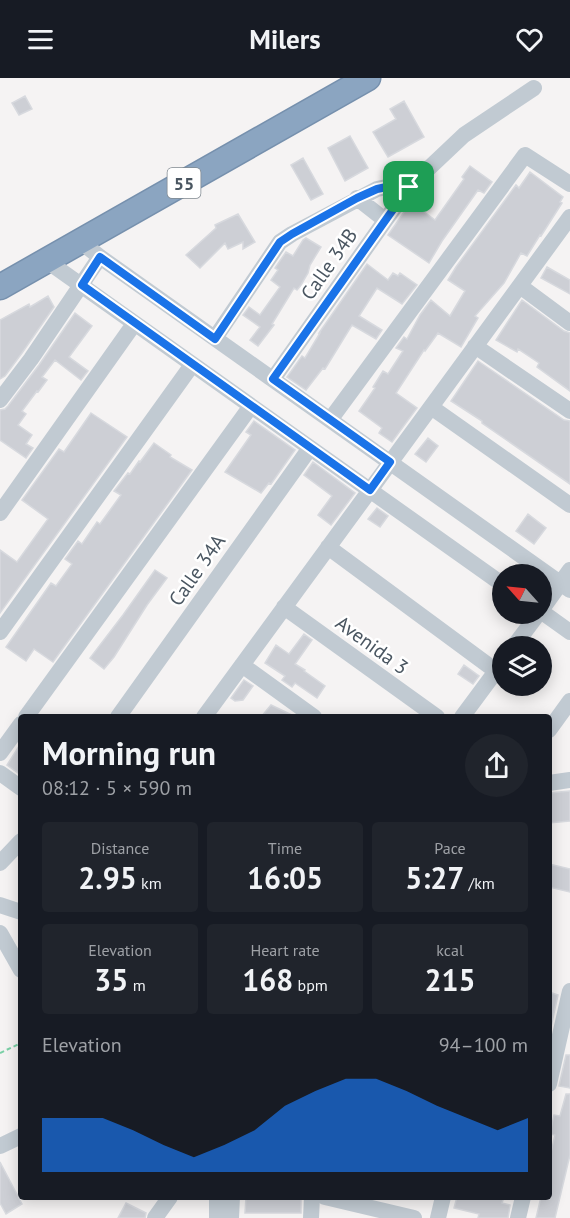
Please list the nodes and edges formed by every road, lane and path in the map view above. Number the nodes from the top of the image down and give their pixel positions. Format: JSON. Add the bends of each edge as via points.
{"nodes":[{"id":1,"x":368,"y":78,"type":"edge"},
{"id":2,"x":534,"y":88,"type":"dead end"},
{"id":3,"x":570,"y":184,"type":"edge"},
{"id":4,"x":409,"y":187,"type":"junction"},
{"id":5,"x":357,"y":198,"type":"junction"},
{"id":6,"x":570,"y":217,"type":"edge"},
{"id":7,"x":385,"y":220,"type":"junction"},
{"id":8,"x":81,"y":242,"type":"junction"},
{"id":9,"x":100,"y":257,"type":"junction"},
{"id":10,"x":47,"y":261,"type":"junction"},
{"id":11,"x":82,"y":285,"type":"junction"},
{"id":12,"x":519,"y":286,"type":"junction"},
{"id":13,"x":0,"y":287,"type":"edge"},
{"id":14,"x":570,"y":322,"type":"edge"},
{"id":15,"x":134,"y":324,"type":"junction"},
{"id":16,"x":215,"y":339,"type":"junction"},
{"id":17,"x":476,"y":346,"type":"junction"},
{"id":18,"x":192,"y":365,"type":"junction"},
{"id":19,"x":273,"y":379,"type":"junction"},
{"id":20,"x":0,"y":400,"type":"edge"},
{"id":21,"x":251,"y":406,"type":"junction"},
{"id":22,"x":431,"y":407,"type":"junction"},
{"id":23,"x":570,"y":411,"type":"edge"},
{"id":24,"x":330,"y":420,"type":"junction"},
{"id":25,"x":310,"y":448,"type":"junction"},
{"id":26,"x":390,"y":462,"type":"junction"},
{"id":27,"x":370,"y":490,"type":"junction"},
{"id":28,"x":570,"y":505,"type":"edge"},
{"id":29,"x":1,"y":509,"type":"edge"},
{"id":30,"x":328,"y":547,"type":"junction"},
{"id":31,"x":492,"y":577,"type":"edge"},
{"id":32,"x":567,"y":581,"type":"edge"},
{"id":33,"x":552,"y":598,"type":"edge"},
{"id":34,"x":284,"y":607,"type":"junction"},
{"id":35,"x":552,"y":619,"type":"edge"},
{"id":36,"x":0,"y":632,"type":"edge"},
{"id":37,"x":570,"y":632,"type":"edge"},
{"id":38,"x":492,"y":661,"type":"edge"},
{"id":39,"x":242,"y":665,"type":"junction"},
{"id":40,"x":492,"y":676,"type":"edge"},
{"id":41,"x":570,"y":701,"type":"edge"},
{"id":42,"x":28,"y":714,"type":"edge"},
{"id":43,"x":120,"y":714,"type":"edge"},
{"id":44,"x":206,"y":714,"type":"edge"},
{"id":45,"x":310,"y":714,"type":"edge"},
{"id":46,"x":433,"y":714,"type":"edge"},
{"id":47,"x":464,"y":714,"type":"edge"},
{"id":48,"x":552,"y":726,"type":"edge"},
{"id":49,"x":18,"y":728,"type":"edge"},
{"id":50,"x":0,"y":753,"type":"edge"},
{"id":51,"x":0,"y":773,"type":"edge"},
{"id":52,"x":570,"y":780,"type":"edge"},
{"id":53,"x":552,"y":783,"type":"edge"},
{"id":54,"x":18,"y":786,"type":"edge"},
{"id":55,"x":18,"y":844,"type":"edge"},
{"id":56,"x":0,"y":863,"type":"edge"},
{"id":57,"x":0,"y":904,"type":"edge"},
{"id":58,"x":18,"y":911,"type":"edge"},
{"id":59,"x":0,"y":933,"type":"edge"},
{"id":60,"x":5,"y":956,"type":"edge"},
{"id":61,"x":18,"y":967,"type":"edge"},
{"id":62,"x":570,"y":991,"type":"edge"},
{"id":63,"x":18,"y":1044,"type":"edge"},
{"id":64,"x":0,"y":1053,"type":"edge"},
{"id":65,"x":558,"y":1054,"type":"edge"},
{"id":66,"x":552,"y":1074,"type":"edge"},
{"id":67,"x":18,"y":1137,"type":"edge"},
{"id":68,"x":0,"y":1146,"type":"edge"},
{"id":69,"x":168,"y":1200,"type":"edge"},
{"id":70,"x":217,"y":1200,"type":"edge"},
{"id":71,"x":232,"y":1200,"type":"edge"},
{"id":72,"x":312,"y":1200,"type":"edge"},
{"id":73,"x":354,"y":1200,"type":"edge"},
{"id":74,"x":442,"y":1200,"type":"edge"},
{"id":75,"x":522,"y":1200,"type":"edge"},
{"id":76,"x":390,"y":1215,"type":"edge"},
{"id":77,"x":155,"y":1218,"type":"edge"},
{"id":78,"x":217,"y":1218,"type":"edge"},
{"id":79,"x":231,"y":1218,"type":"edge"},
{"id":80,"x":311,"y":1218,"type":"edge"},
{"id":81,"x":414,"y":1218,"type":"edge"},
{"id":82,"x":438,"y":1218,"type":"edge"},
{"id":83,"x":518,"y":1218,"type":"edge"}],
"edges":[{"from":1,"to":8,"type":"highway","number":"55"},
{"from":2,"to":4,"type":"street","name":"Calle 34B","via":[[464,135]]},
{"from":3,"to":24,"type":"street","via":[[525,154]]},
{"from":4,"to":5,"type":"street","via":[[377,189]]},
{"from":4,"to":7,"type":"street","name":"Calle 34B"},
{"from":5,"to":7,"type":"street"},
{"from":5,"to":16,"type":"street","via":[[280,242]]},
{"from":6,"to":12,"type":"street"},
{"from":7,"to":19,"type":"street","name":"Calle 34B"},
{"from":8,"to":9,"type":"street"},
{"from":8,"to":10,"type":"highway","number":"55"},
{"from":9,"to":11,"type":"street"},
{"from":9,"to":16,"type":"street"},
{"from":10,"to":11,"type":"street"},
{"from":10,"to":13,"type":"highway","number":"55"},
{"from":11,"to":15,"type":"street"},
{"from":11,"to":20,"type":"street"},
{"from":12,"to":14,"type":"street"},
{"from":12,"to":17,"type":"street"},
{"from":15,"to":18,"type":"street"},
{"from":15,"to":29,"type":"street"},
{"from":16,"to":19,"type":"street"},
{"from":17,"to":22,"type":"street"},
{"from":17,"to":23,"type":"street"},
{"from":18,"to":21,"type":"street"},
{"from":18,"to":36,"type":"street"},
{"from":19,"to":24,"type":"street"},
{"from":21,"to":25,"type":"street"},
{"from":21,"to":42,"type":"street"},
{"from":22,"to":26,"type":"street"},
{"from":22,"to":28,"type":"street"},
{"from":24,"to":26,"type":"street"},
{"from":25,"to":27,"type":"street"},
{"from":25,"to":43,"type":"street","name":"Calle 34A"},
{"from":26,"to":27,"type":"street"},
{"from":26,"to":32,"type":"street"},
{"from":27,"to":30,"type":"street"},
{"from":27,"to":31,"type":"street"},
{"from":30,"to":34,"type":"street"},
{"from":30,"to":38,"type":"street"},
{"from":32,"to":33,"type":"street"},
{"from":34,"to":39,"type":"street"},
{"from":34,"to":46,"type":"street","name":"Avenida 3"},
{"from":35,"to":37,"type":"street"},
{"from":39,"to":44,"type":"street"},
{"from":39,"to":45,"type":"street"},
{"from":40,"to":47,"type":"street"},
{"from":41,"to":48,"type":"street"},
{"from":49,"to":50,"type":"street"},
{"from":51,"to":54,"type":"street"},
{"from":52,"to":53,"type":"street"},
{"from":55,"to":56,"type":"street"},
{"from":57,"to":58,"type":"street"},
{"from":59,"to":60,"type":"street"},
{"from":60,"to":61,"type":"street"},
{"from":62,"to":65,"type":"street"},
{"from":63,"to":64,"type":"path"},
{"from":65,"to":66,"type":"street"},
{"from":67,"to":68,"type":"street"},
{"from":69,"to":77,"type":"street"},
{"from":70,"to":78,"type":"street"},
{"from":71,"to":79,"type":"street"},
{"from":72,"to":80,"type":"street"},
{"from":73,"to":76,"type":"street"},
{"from":74,"to":82,"type":"street"},
{"from":75,"to":83,"type":"street"},
{"from":76,"to":81,"type":"street"}]}
